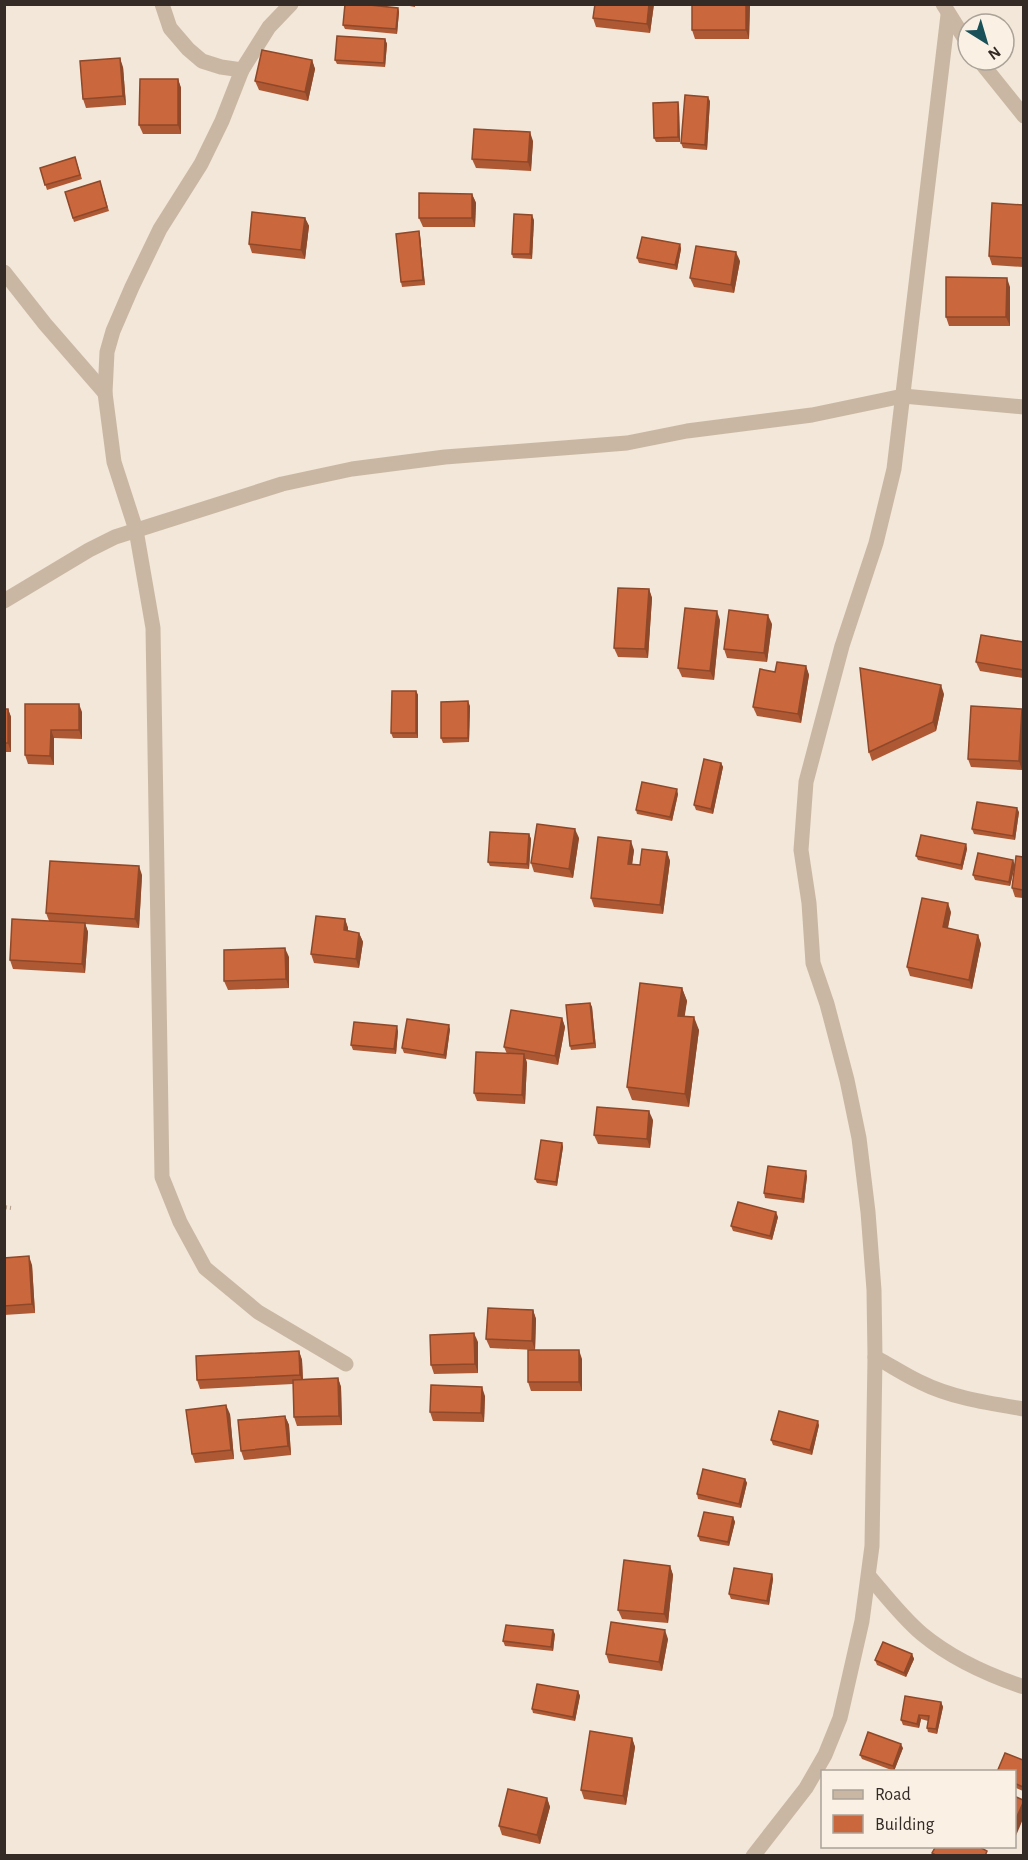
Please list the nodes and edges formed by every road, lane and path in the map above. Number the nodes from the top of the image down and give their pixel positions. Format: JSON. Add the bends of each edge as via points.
{"nodes":[{"id":1,"x":162,"y":4,"type":"edge"},
{"id":2,"x":291,"y":4,"type":"edge"},
{"id":3,"x":946,"y":10,"type":"edge"},
{"id":4,"x":956,"y":25,"type":"edge"},
{"id":5,"x":242,"y":70,"type":"junction"},
{"id":6,"x":988,"y":72,"type":"edge"},
{"id":7,"x":1023,"y":116,"type":"edge"},
{"id":8,"x":4,"y":272,"type":"edge"},
{"id":9,"x":105,"y":393,"type":"junction"},
{"id":10,"x":903,"y":396,"type":"junction"},
{"id":11,"x":1023,"y":407,"type":"edge"},
{"id":12,"x":136,"y":530,"type":"junction"},
{"id":13,"x":4,"y":601,"type":"edge"},
{"id":14,"x":4,"y":1208,"type":"edge"},
{"id":15,"x":11,"y":1208,"type":"dead end"},
{"id":16,"x":875,"y":1357,"type":"junction"},
{"id":17,"x":346,"y":1364,"type":"dead end"},
{"id":18,"x":1023,"y":1409,"type":"edge"},
{"id":19,"x":869,"y":1576,"type":"junction"},
{"id":20,"x":1023,"y":1687,"type":"edge"},
{"id":21,"x":753,"y":1856,"type":"edge"}],
"edges":[{"from":1,"to":5,"type":"street","via":[[170,28],[202,61]]},
{"from":2,"to":5,"type":"street","via":[[269,27]]},
{"from":3,"to":4,"type":"street"},
{"from":3,"to":10,"type":"street"},
{"from":5,"to":9,"type":"street","via":[[201,164],[160,229],[117,322],[107,352]]},
{"from":6,"to":7,"type":"street"},
{"from":8,"to":9,"type":"street"},
{"from":9,"to":12,"type":"street","via":[[114,462]]},
{"from":10,"to":11,"type":"street"},
{"from":10,"to":12,"type":"street","via":[[812,415],[627,443],[445,457],[352,469],[282,484]]},
{"from":10,"to":16,"type":"street","via":[[894,469],[879,532],[842,646],[806,782],[801,850],[813,963],[827,1004],[859,1138],[873,1279]]},
{"from":12,"to":13,"type":"street","via":[[88,550]]},
{"from":12,"to":17,"type":"street","via":[[153,628],[162,1177],[205,1268],[258,1312]]},
{"from":14,"to":15,"type":"path"},
{"from":16,"to":18,"type":"street","via":[[921,1383],[954,1395]]},
{"from":16,"to":19,"type":"street"},
{"from":19,"to":20,"type":"street","via":[[922,1634],[989,1675]]},
{"from":19,"to":21,"type":"street","via":[[853,1668],[825,1755],[806,1788]]}]}
